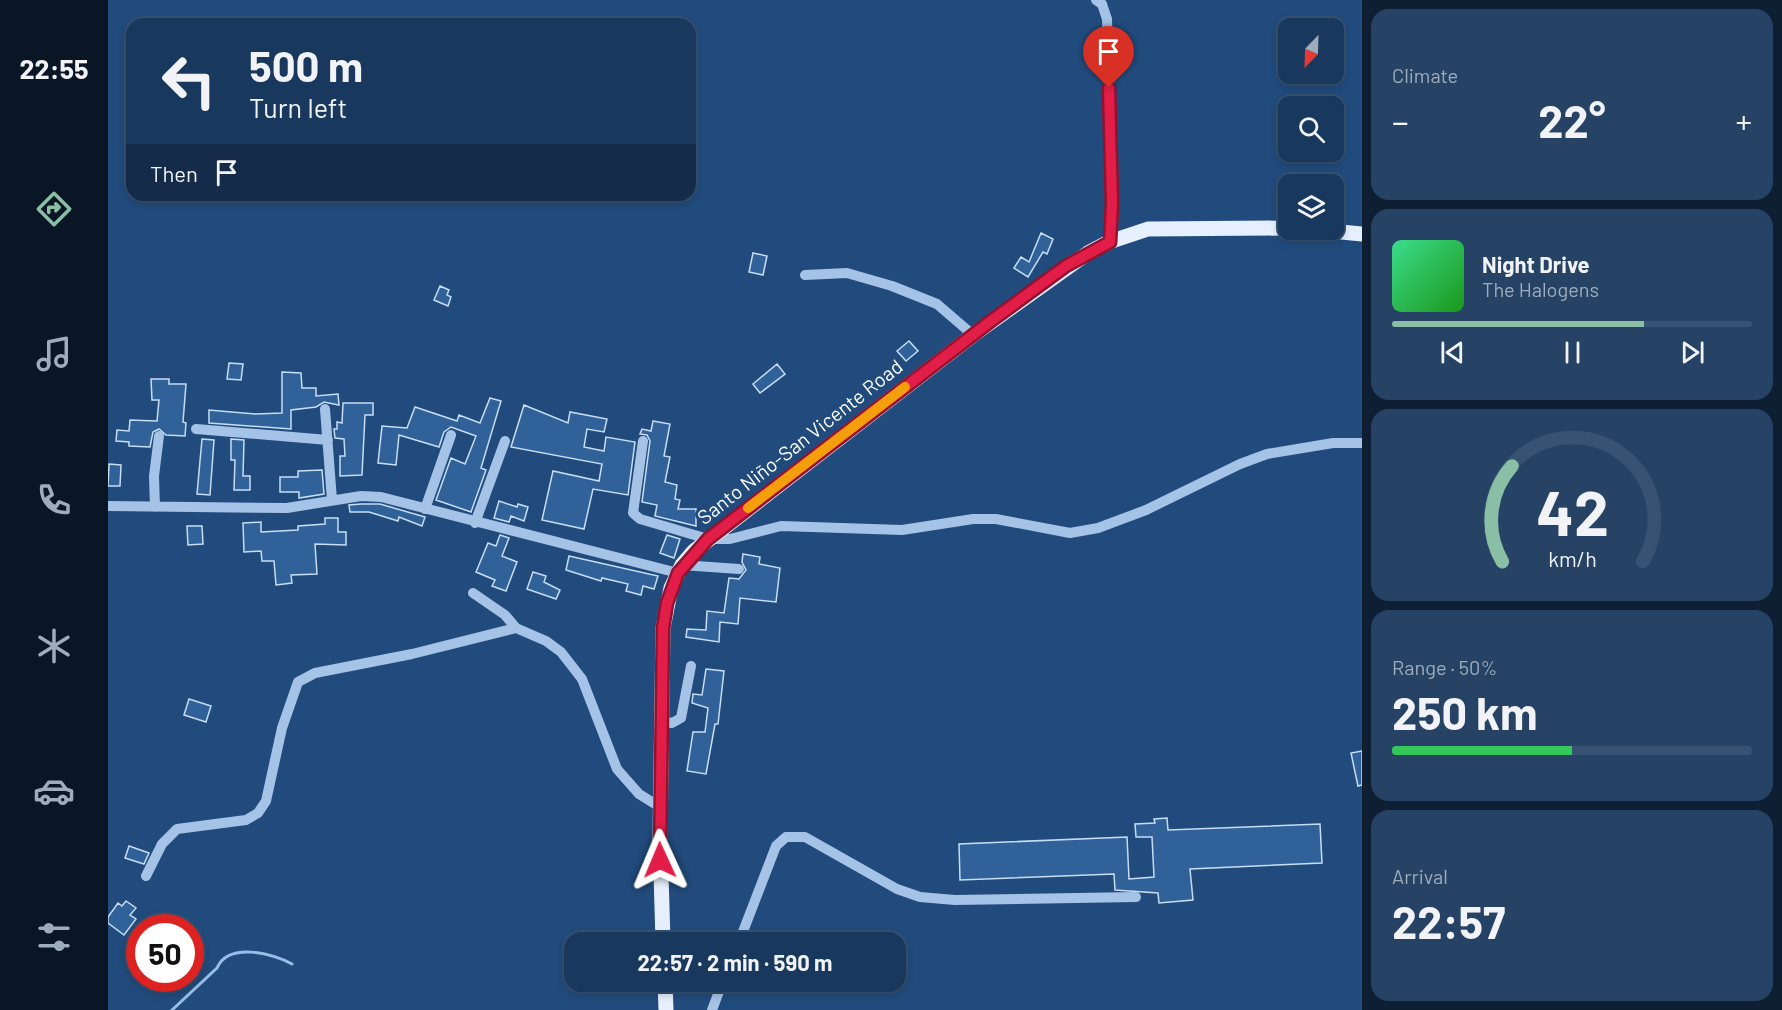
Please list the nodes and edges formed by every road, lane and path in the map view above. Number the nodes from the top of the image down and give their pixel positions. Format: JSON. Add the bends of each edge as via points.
{"nodes":[{"id":1,"x":1096,"y":0,"type":"edge"},
{"id":2,"x":1278,"y":228,"type":"edge"},
{"id":3,"x":1344,"y":232,"type":"edge"},
{"id":4,"x":1362,"y":234,"type":"edge"},
{"id":5,"x":1110,"y":242,"type":"junction"},
{"id":6,"x":805,"y":275,"type":"dead end"},
{"id":7,"x":973,"y":335,"type":"junction"},
{"id":8,"x":325,"y":409,"type":"dead end"},
{"id":9,"x":196,"y":429,"type":"dead end"},
{"id":10,"x":451,"y":435,"type":"dead end"},
{"id":11,"x":159,"y":436,"type":"dead end"},
{"id":12,"x":328,"y":440,"type":"junction"},
{"id":13,"x":505,"y":441,"type":"dead end"},
{"id":14,"x":643,"y":441,"type":"dead end"},
{"id":15,"x":1362,"y":443,"type":"edge"},
{"id":16,"x":332,"y":500,"type":"junction"},
{"id":17,"x":108,"y":506,"type":"edge"},
{"id":18,"x":155,"y":507,"type":"junction"},
{"id":19,"x":425,"y":509,"type":"junction"},
{"id":20,"x":475,"y":523,"type":"junction"},
{"id":21,"x":708,"y":539,"type":"junction"},
{"id":22,"x":680,"y":569,"type":"junction"},
{"id":23,"x":739,"y":569,"type":"dead end"},
{"id":24,"x":473,"y":593,"type":"dead end"},
{"id":25,"x":516,"y":628,"type":"junction"},
{"id":26,"x":691,"y":666,"type":"dead end"},
{"id":27,"x":660,"y":722,"type":"junction"},
{"id":28,"x":660,"y":807,"type":"junction"},
{"id":29,"x":146,"y":876,"type":"dead end"},
{"id":30,"x":1136,"y":897,"type":"dead end"},
{"id":31,"x":663,"y":932,"type":"edge"},
{"id":32,"x":743,"y":932,"type":"edge"},
{"id":33,"x":665,"y":992,"type":"edge"},
{"id":34,"x":719,"y":992,"type":"edge"},
{"id":35,"x":666,"y":1010,"type":"edge"},
{"id":36,"x":712,"y":1010,"type":"edge"}],
"edges":[{"from":1,"to":5,"type":"street","via":[[1102,4],[1107,18]]},
{"from":2,"to":5,"type":"main road","name":"Santo Niño-San Vicente Road","via":[[1148,229]]},
{"from":3,"to":4,"type":"main road"},
{"from":5,"to":7,"type":"main road","name":"Santo Niño-San Vicente Road","via":[[1066,266]]},
{"from":6,"to":7,"type":"street","via":[[848,273],[892,286],[937,304]]},
{"from":7,"to":21,"type":"main road","name":"Santo Niño-San Vicente Road"},
{"from":8,"to":12,"type":"street"},
{"from":9,"to":12,"type":"street"},
{"from":10,"to":19,"type":"street"},
{"from":11,"to":18,"type":"street"},
{"from":12,"to":16,"type":"street"},
{"from":13,"to":20,"type":"street"},
{"from":14,"to":21,"type":"street","via":[[633,513],[640,519]]},
{"from":15,"to":21,"type":"street","via":[[1267,454],[1146,510],[1084,531],[973,519],[902,530],[780,526]]},
{"from":16,"to":18,"type":"street","via":[[287,508]]},
{"from":16,"to":19,"type":"street","via":[[361,496]]},
{"from":17,"to":18,"type":"street"},
{"from":19,"to":20,"type":"street"},
{"from":20,"to":22,"type":"street"},
{"from":21,"to":22,"type":"main road","name":"Santo Niño-San Vicente Road"},
{"from":22,"to":23,"type":"street"},
{"from":22,"to":27,"type":"main road","name":"Santo Niño-San Vicente Road","via":[[667,603],[663,628]]},
{"from":24,"to":25,"type":"street","via":[[505,615]]},
{"from":25,"to":28,"type":"street","via":[[546,641],[572,665],[590,696],[617,769],[639,794]]},
{"from":25,"to":29,"type":"street","via":[[315,673],[298,682],[282,728],[266,801],[258,813],[246,820],[177,829],[162,844]]},
{"from":26,"to":27,"type":"street","via":[[681,718],[672,723]]},
{"from":27,"to":28,"type":"main road","name":"Santo Niño-San Vicente Road"},
{"from":28,"to":31,"type":"main road","name":"Santo Niño-San Vicente Road"},
{"from":30,"to":32,"type":"street","via":[[920,897],[897,889],[806,837],[786,837],[776,846]]},
{"from":33,"to":35,"type":"main road"},
{"from":34,"to":36,"type":"street"}]}
